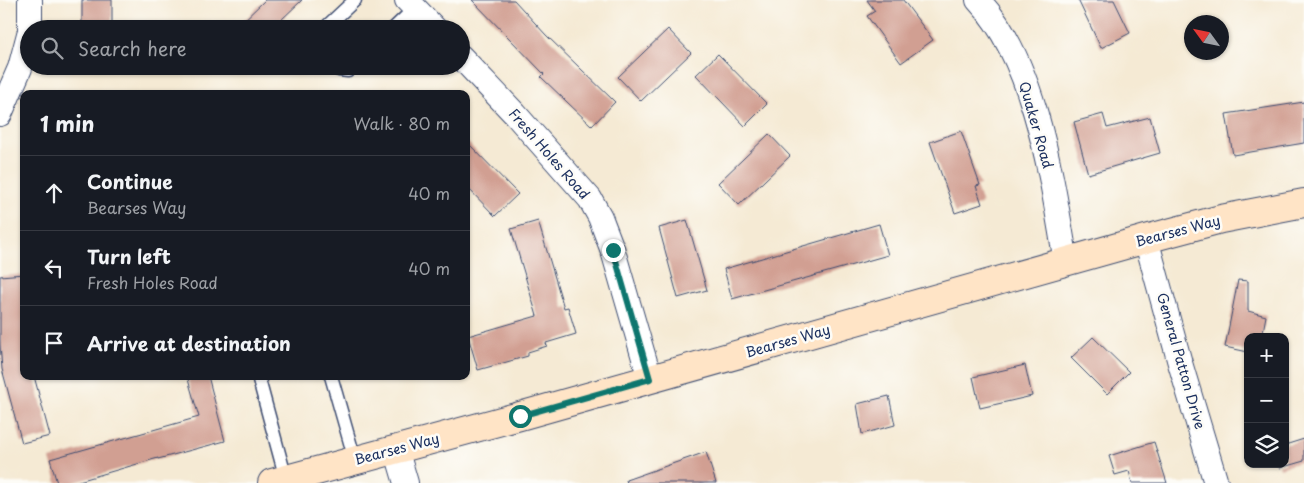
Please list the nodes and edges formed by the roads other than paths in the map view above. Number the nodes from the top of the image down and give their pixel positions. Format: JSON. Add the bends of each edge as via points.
{"nodes":[{"id":1,"x":30,"y":0,"type":"edge"},
{"id":2,"x":355,"y":0,"type":"edge"},
{"id":3,"x":978,"y":0,"type":"edge"},
{"id":4,"x":411,"y":4,"type":"edge"},
{"id":5,"x":30,"y":20,"type":"edge"},
{"id":6,"x":334,"y":20,"type":"edge"},
{"id":7,"x":399,"y":20,"type":"edge"},
{"id":8,"x":426,"y":20,"type":"edge"},
{"id":9,"x":470,"y":66,"type":"edge"},
{"id":10,"x":20,"y":68,"type":"edge"},
{"id":11,"x":0,"y":114,"type":"edge"},
{"id":12,"x":1304,"y":203,"type":"edge"},
{"id":13,"x":1146,"y":240,"type":"junction"},
{"id":14,"x":1066,"y":262,"type":"junction"},
{"id":15,"x":650,"y":379,"type":"junction"},
{"id":16,"x":259,"y":380,"type":"edge"},
{"id":17,"x":332,"y":380,"type":"edge"},
{"id":18,"x":396,"y":449,"type":"junction"},
{"id":19,"x":355,"y":460,"type":"junction"},
{"id":20,"x":279,"y":481,"type":"edge"},
{"id":21,"x":406,"y":483,"type":"edge"},
{"id":22,"x":1216,"y":483,"type":"edge"}],
"edges":[{"from":1,"to":5,"type":"street"},
{"from":2,"to":6,"type":"lane"},
{"from":3,"to":14,"type":"street","name":"Quaker Road","via":[[1009,44],[1027,88],[1041,133]]},
{"from":4,"to":7,"type":"lane"},
{"from":4,"to":8,"type":"street"},
{"from":9,"to":15,"type":"street","name":"Fresh Holes Road","via":[[590,199],[613,250]]},
{"from":10,"to":11,"type":"street"},
{"from":12,"to":13,"type":"main road","name":"Bearses Way","via":[[1221,219]]},
{"from":13,"to":14,"type":"main road","name":"Bearses Way"},
{"from":13,"to":22,"type":"street","name":"General Patton Drive"},
{"from":14,"to":15,"type":"main road","name":"Bearses Way"},
{"from":15,"to":18,"type":"main road","name":"Bearses Way"},
{"from":16,"to":20,"type":"lane"},
{"from":17,"to":19,"type":"lane"},
{"from":18,"to":19,"type":"main road","name":"Bearses Way"},
{"from":18,"to":21,"type":"street"},
{"from":19,"to":20,"type":"main road","name":"Bearses Way"}]}
